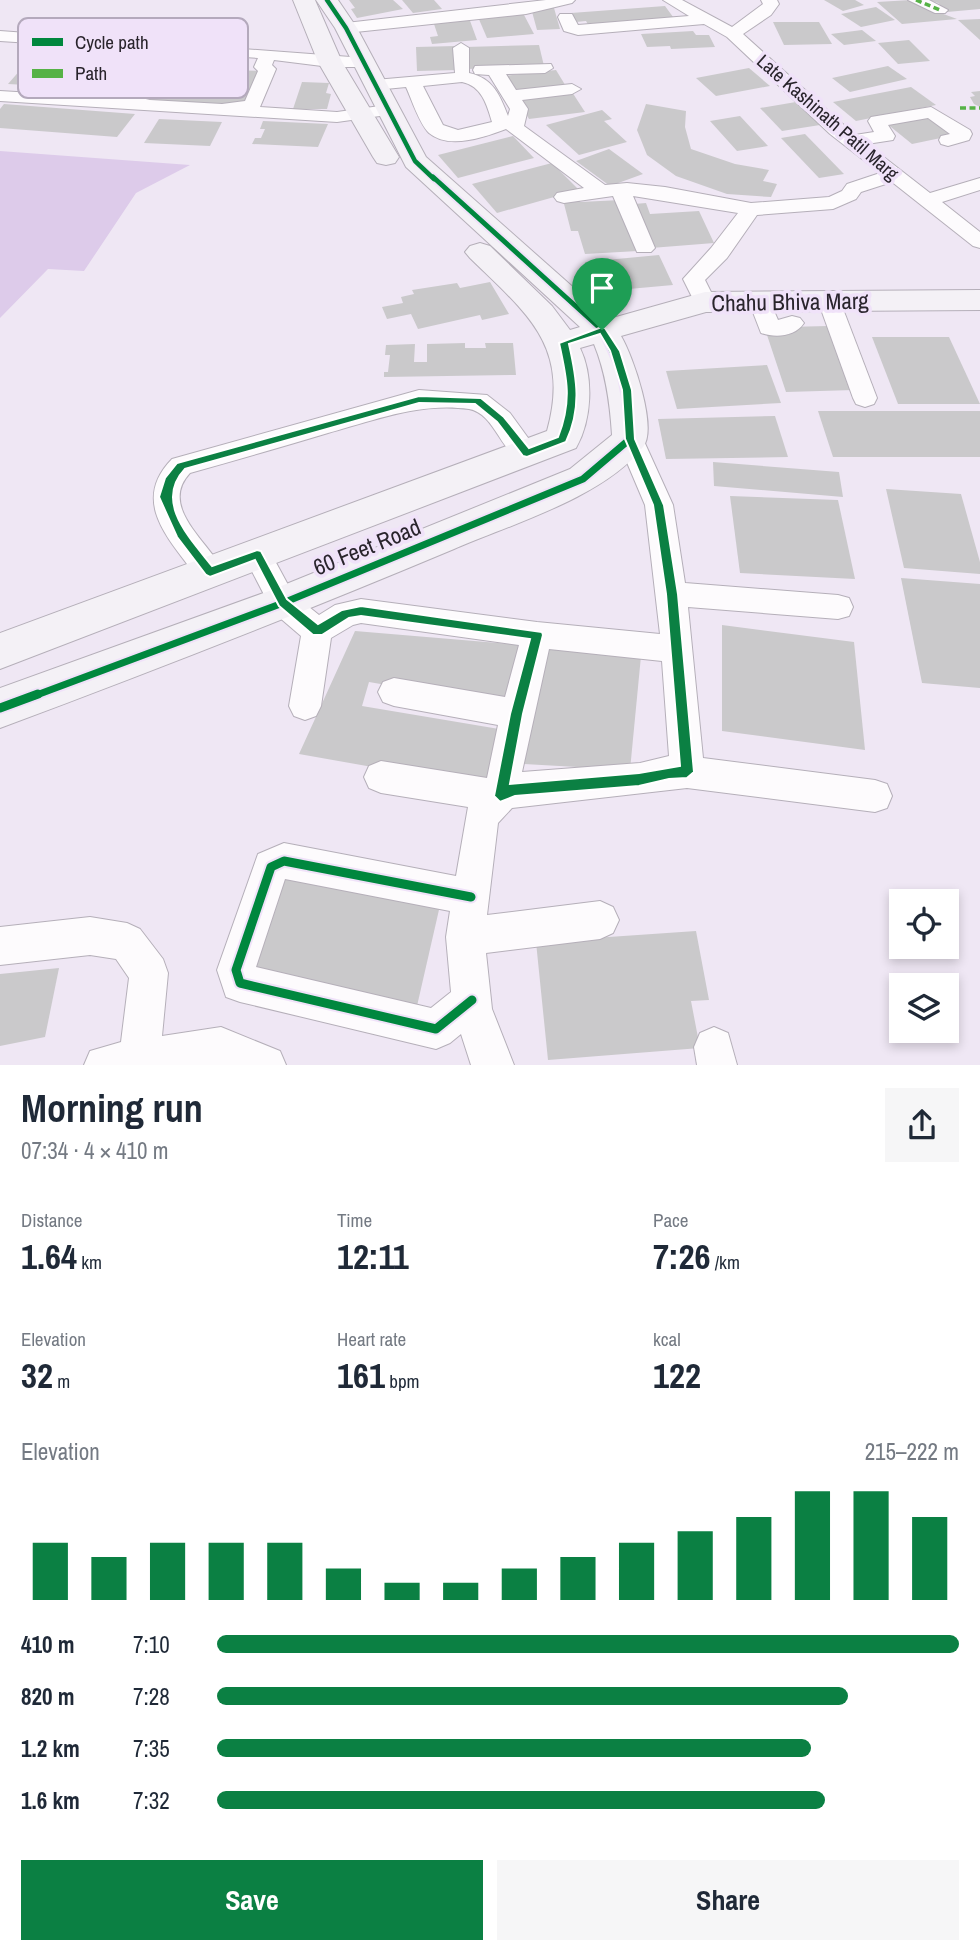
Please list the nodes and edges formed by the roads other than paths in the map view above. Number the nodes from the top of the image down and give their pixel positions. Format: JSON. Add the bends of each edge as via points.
{"nodes":[{"id":1,"x":304,"y":0,"type":"edge"},
{"id":2,"x":327,"y":0,"type":"edge"},
{"id":3,"x":440,"y":0,"type":"edge"},
{"id":4,"x":567,"y":0,"type":"edge"},
{"id":5,"x":671,"y":0,"type":"edge"},
{"id":6,"x":769,"y":0,"type":"edge"},
{"id":7,"x":916,"y":0,"type":"edge"},
{"id":8,"x":940,"y":10,"type":"dead end"},
{"id":9,"x":453,"y":15,"type":"junction"},
{"id":10,"x":566,"y":17,"type":"dead end"},
{"id":11,"x":710,"y":19,"type":"junction"},
{"id":12,"x":349,"y":33,"type":"junction"},
{"id":13,"x":733,"y":34,"type":"junction"},
{"id":14,"x":0,"y":36,"type":"edge"},
{"id":15,"x":18,"y":38,"type":"edge"},
{"id":16,"x":461,"y":48,"type":"dead end"},
{"id":17,"x":326,"y":52,"type":"junction"},
{"id":18,"x":248,"y":59,"type":"edge"},
{"id":19,"x":266,"y":61,"type":"junction"},
{"id":20,"x":248,"y":63,"type":"edge"},
{"id":21,"x":545,"y":68,"type":"dead end"},
{"id":22,"x":495,"y":70,"type":"junction"},
{"id":23,"x":462,"y":71,"type":"junction"},
{"id":24,"x":369,"y":74,"type":"junction"},
{"id":25,"x":412,"y":82,"type":"junction"},
{"id":26,"x":572,"y":89,"type":"dead end"},
{"id":27,"x":0,"y":96,"type":"edge"},
{"id":28,"x":512,"y":96,"type":"junction"},
{"id":29,"x":18,"y":97,"type":"edge"},
{"id":30,"x":32,"y":98,"type":"edge"},
{"id":31,"x":123,"y":98,"type":"edge"},
{"id":32,"x":387,"y":110,"type":"junction"},
{"id":33,"x":360,"y":115,"type":"junction"},
{"id":34,"x":435,"y":128,"type":"junction"},
{"id":35,"x":401,"y":135,"type":"junction"},
{"id":36,"x":948,"y":140,"type":"dead end"},
{"id":37,"x":852,"y":141,"type":"junction"},
{"id":38,"x":895,"y":176,"type":"junction"},
{"id":39,"x":980,"y":184,"type":"edge"},
{"id":40,"x":611,"y":190,"type":"junction"},
{"id":41,"x":564,"y":197,"type":"dead end"},
{"id":42,"x":927,"y":200,"type":"junction"},
{"id":43,"x":751,"y":209,"type":"junction"},
{"id":44,"x":980,"y":242,"type":"edge"},
{"id":45,"x":644,"y":248,"type":"dead end"},
{"id":46,"x":980,"y":300,"type":"edge"},
{"id":47,"x":829,"y":301,"type":"junction"},
{"id":48,"x":705,"y":302,"type":"junction"},
{"id":49,"x":760,"y":302,"type":"junction"},
{"id":50,"x":793,"y":323,"type":"dead end"},
{"id":51,"x":602,"y":330,"type":"junction"},
{"id":52,"x":564,"y":343,"type":"junction"},
{"id":53,"x":866,"y":398,"type":"dead end"},
{"id":54,"x":630,"y":439,"type":"junction"},
{"id":55,"x":527,"y":453,"type":"junction"},
{"id":56,"x":257,"y":554,"type":"junction"},
{"id":57,"x":210,"y":572,"type":"junction"},
{"id":58,"x":672,"y":594,"type":"junction"},
{"id":59,"x":283,"y":603,"type":"junction"},
{"id":60,"x":838,"y":607,"type":"dead end"},
{"id":61,"x":317,"y":631,"type":"junction"},
{"id":62,"x":537,"y":635,"type":"junction"},
{"id":63,"x":677,"y":649,"type":"junction"},
{"id":64,"x":0,"y":651,"type":"edge"},
{"id":65,"x":394,"y":692,"type":"dead end"},
{"id":66,"x":305,"y":706,"type":"dead end"},
{"id":67,"x":0,"y":708,"type":"edge"},
{"id":68,"x":517,"y":714,"type":"junction"},
{"id":69,"x":687,"y":772,"type":"junction"},
{"id":70,"x":381,"y":777,"type":"dead end"},
{"id":71,"x":500,"y":796,"type":"junction"},
{"id":72,"x":875,"y":796,"type":"dead end"},
{"id":73,"x":471,"y":897,"type":"junction"},
{"id":74,"x":600,"y":920,"type":"dead end"},
{"id":75,"x":465,"y":937,"type":"junction"},
{"id":76,"x":0,"y":946,"type":"edge"},
{"id":77,"x":472,"y":1000,"type":"junction"},
{"id":78,"x":127,"y":1063,"type":"edge"},
{"id":79,"x":266,"y":1065,"type":"edge"},
{"id":80,"x":494,"y":1065,"type":"edge"}],
"edges":[{"from":1,"to":17,"type":"street"},
{"from":2,"to":12,"type":"street"},
{"from":3,"to":9,"type":"street"},
{"from":4,"to":9,"type":"street","via":[[526,9]]},
{"from":5,"to":11,"type":"street","name":"Late Kashinath Patil Marg"},
{"from":6,"to":13,"type":"street","via":[[765,12]]},
{"from":7,"to":8,"type":"street"},
{"from":9,"to":12,"type":"street","via":[[411,14]]},
{"from":10,"to":11,"type":"street","via":[[570,28],[578,30]]},
{"from":11,"to":13,"type":"street","name":"Late Kashinath Patil Marg"},
{"from":12,"to":17,"type":"street"},
{"from":12,"to":24,"type":"street"},
{"from":13,"to":37,"type":"street","name":"Late Kashinath Patil Marg"},
{"from":14,"to":15,"type":"street"},
{"from":16,"to":23,"type":"street"},
{"from":17,"to":19,"type":"street"},
{"from":17,"to":24,"type":"street"},
{"from":17,"to":33,"type":"street"},
{"from":18,"to":19,"type":"street"},
{"from":19,"to":20,"type":"street"},
{"from":19,"to":31,"type":"street","via":[[268,69],[252,106]]},
{"from":21,"to":22,"type":"street"},
{"from":22,"to":23,"type":"street"},
{"from":22,"to":28,"type":"street"},
{"from":23,"to":24,"type":"street"},
{"from":24,"to":25,"type":"street"},
{"from":24,"to":32,"type":"street"},
{"from":25,"to":34,"type":"street"},
{"from":25,"to":34,"type":"street","via":[[474,78],[491,93],[501,122],[449,136]]},
{"from":26,"to":28,"type":"street"},
{"from":27,"to":29,"type":"street"},
{"from":28,"to":40,"type":"street","via":[[519,109],[514,128]]},
{"from":30,"to":33,"type":"street"},
{"from":32,"to":33,"type":"street"},
{"from":32,"to":35,"type":"street"},
{"from":33,"to":52,"type":"street","via":[[392,167],[535,306]]},
{"from":34,"to":35,"type":"street"},
{"from":35,"to":51,"type":"street","via":[[415,161]]},
{"from":36,"to":37,"type":"street","via":[[963,134],[931,112],[877,121],[886,136]]},
{"from":37,"to":38,"type":"street","name":"Late Kashinath Patil Marg"},
{"from":38,"to":42,"type":"street","name":"Late Kashinath Patil Marg"},
{"from":38,"to":43,"type":"street","via":[[853,188],[833,203]]},
{"from":39,"to":42,"type":"street"},
{"from":40,"to":41,"type":"street"},
{"from":40,"to":43,"type":"street","via":[[665,193]]},
{"from":40,"to":45,"type":"street"},
{"from":42,"to":44,"type":"street","name":"Late Kashinath Patil Marg"},
{"from":43,"to":48,"type":"street","via":[[694,279]]},
{"from":46,"to":47,"type":"street","name":"Chahu Bhiva Marg"},
{"from":47,"to":49,"type":"street","name":"Chahu Bhiva Marg"},
{"from":47,"to":53,"type":"street"},
{"from":48,"to":49,"type":"street","name":"Chahu Bhiva Marg"},
{"from":48,"to":51,"type":"street","name":"Chahu Bhiva Marg"},
{"from":49,"to":50,"type":"street","via":[[769,328]]},
{"from":51,"to":52,"type":"street","name":"Chahu Bhiva Marg"},
{"from":51,"to":54,"type":"street","via":[[615,351],[627,390]]},
{"from":52,"to":55,"type":"street","name":"60 Feet Road","via":[[573,387],[571,416],[563,439]]},
{"from":54,"to":58,"type":"street","via":[[659,505]]},
{"from":54,"to":59,"type":"street","name":"60 Feet Road","via":[[583,479]]},
{"from":55,"to":56,"type":"street","name":"60 Feet Road"},
{"from":55,"to":57,"type":"street","via":[[501,419],[478,401],[419,399],[181,466],[170,478],[165,497],[181,534]]},
{"from":56,"to":57,"type":"street","name":"60 Feet Road"},
{"from":56,"to":59,"type":"street"},
{"from":57,"to":64,"type":"street","name":"60 Feet Road"},
{"from":58,"to":60,"type":"street"},
{"from":58,"to":63,"type":"street"},
{"from":59,"to":61,"type":"street"},
{"from":59,"to":67,"type":"street","name":"60 Feet Road"},
{"from":61,"to":62,"type":"street","via":[[361,611]]},
{"from":61,"to":66,"type":"street"},
{"from":62,"to":63,"type":"street"},
{"from":62,"to":68,"type":"street"},
{"from":63,"to":69,"type":"street"},
{"from":65,"to":68,"type":"street"},
{"from":68,"to":71,"type":"street"},
{"from":69,"to":71,"type":"street","via":[[514,789]]},
{"from":69,"to":72,"type":"street"},
{"from":70,"to":71,"type":"street"},
{"from":71,"to":73,"type":"street","via":[[482,816]]},
{"from":73,"to":75,"type":"street"},
{"from":73,"to":77,"type":"street","via":[[284,861],[271,867],[236,970],[240,984],[436,1028]]},
{"from":74,"to":75,"type":"street"},
{"from":75,"to":77,"type":"street"},
{"from":76,"to":78,"type":"street","via":[[90,936],[127,942],[149,974]]},
{"from":77,"to":80,"type":"street"},
{"from":78,"to":79,"type":"street","via":[[221,1046]]}]}
